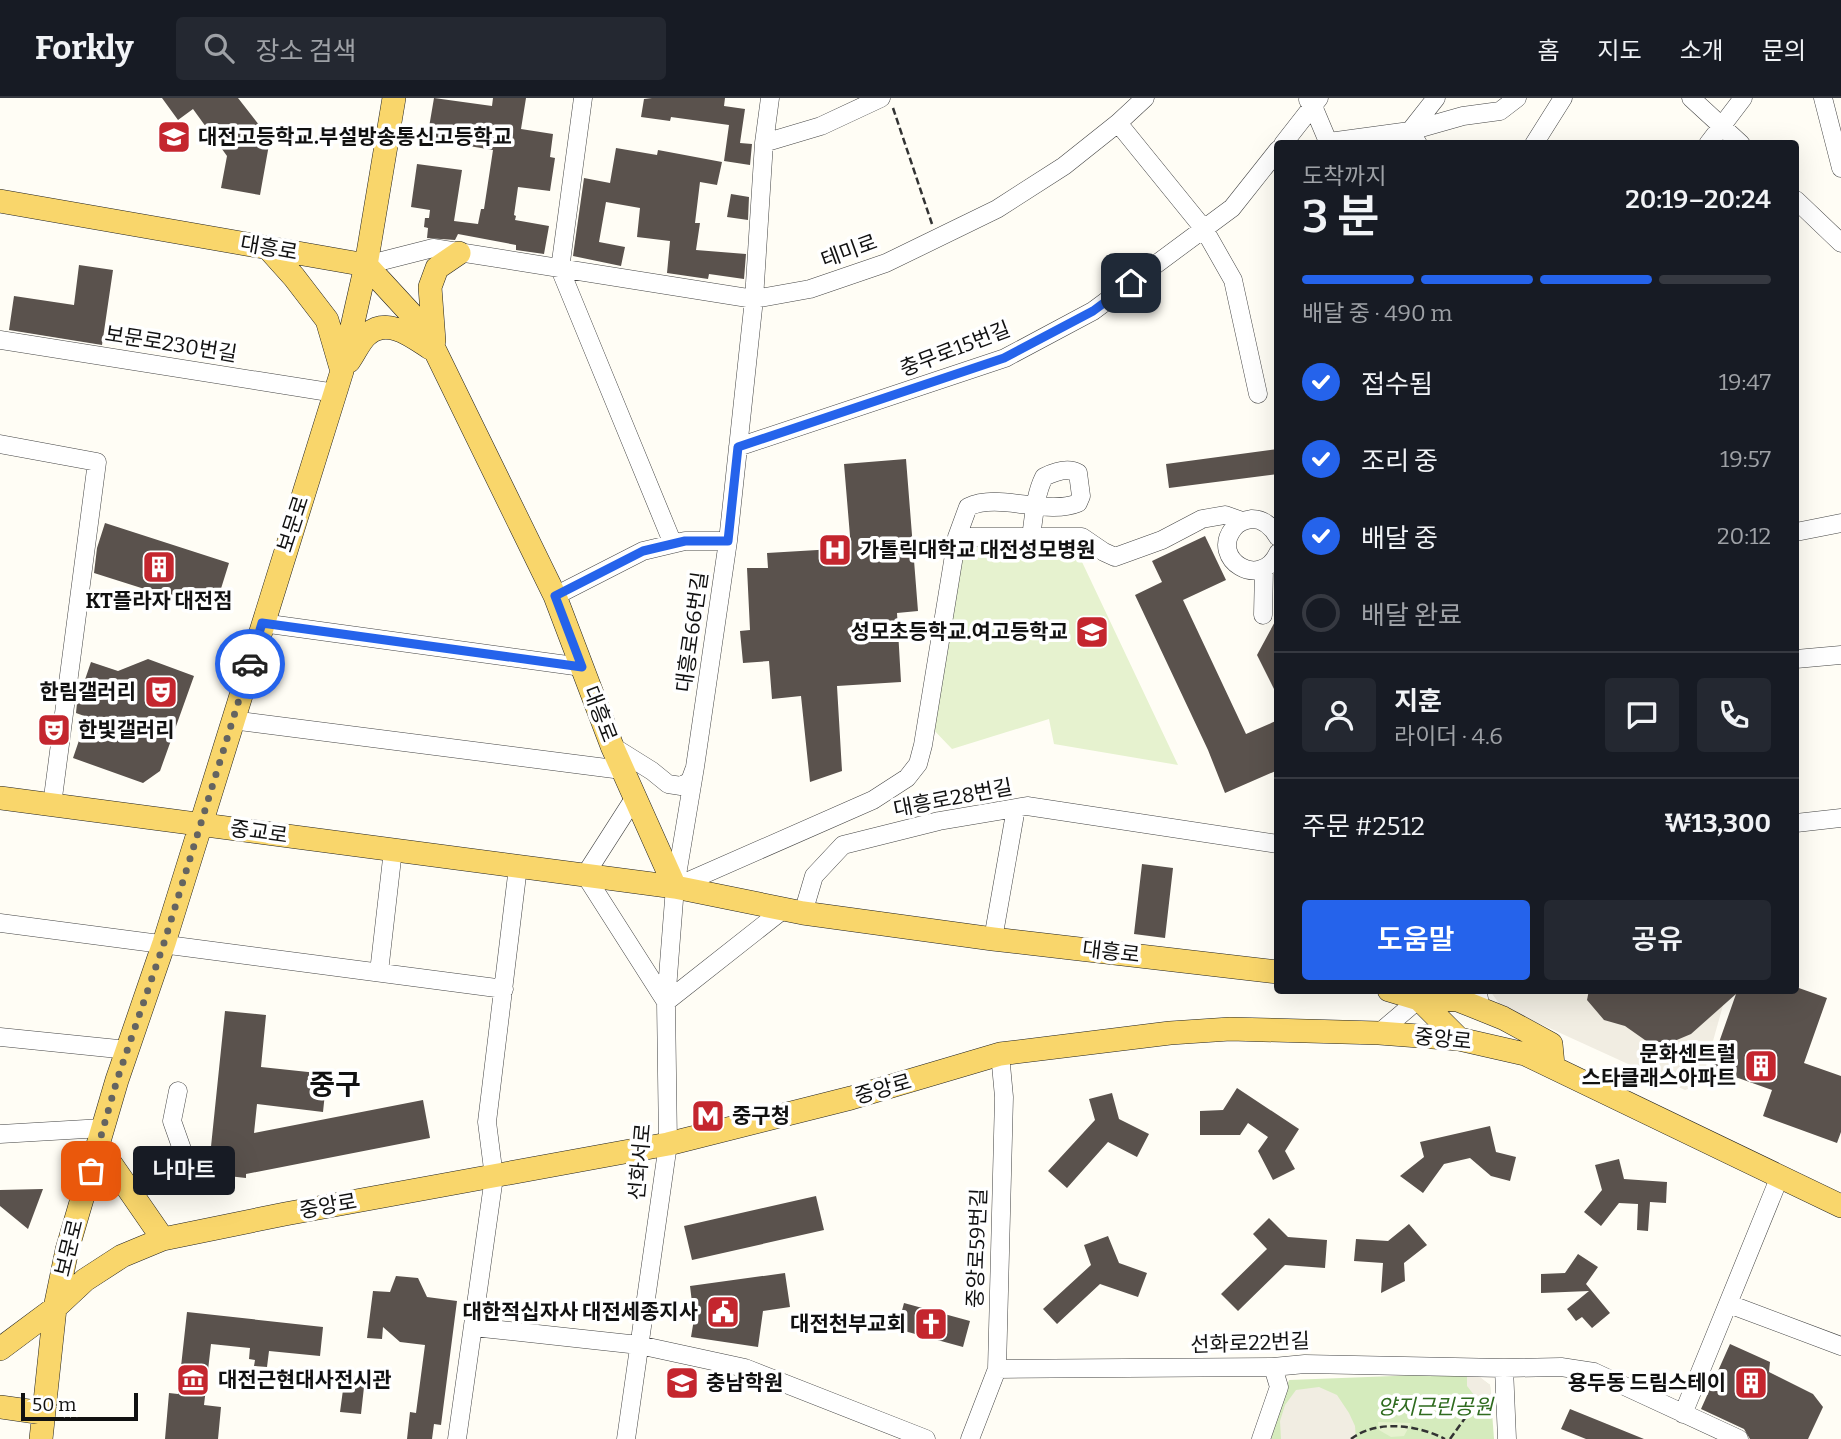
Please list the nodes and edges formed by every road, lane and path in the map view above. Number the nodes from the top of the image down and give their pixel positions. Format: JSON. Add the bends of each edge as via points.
{"nodes":[{"id":1,"x":394,"y":98,"type":"edge"},
{"id":2,"x":583,"y":98,"type":"edge"},
{"id":3,"x":770,"y":98,"type":"edge"},
{"id":4,"x":881,"y":98,"type":"edge"},
{"id":5,"x":890,"y":98,"type":"edge"},
{"id":6,"x":1145,"y":98,"type":"edge"},
{"id":7,"x":1436,"y":98,"type":"edge"},
{"id":8,"x":1517,"y":98,"type":"edge"},
{"id":9,"x":1563,"y":98,"type":"edge"},
{"id":10,"x":1691,"y":98,"type":"edge"},
{"id":11,"x":1743,"y":98,"type":"edge"},
{"id":12,"x":1823,"y":98,"type":"edge"},
{"id":13,"x":1313,"y":101,"type":"edge"},
{"id":14,"x":1118,"y":123,"type":"junction"},
{"id":15,"x":1723,"y":124,"type":"junction"},
{"id":16,"x":1414,"y":137,"type":"edge"},
{"id":17,"x":1286,"y":140,"type":"edge"},
{"id":18,"x":1328,"y":140,"type":"edge"},
{"id":19,"x":1372,"y":140,"type":"edge"},
{"id":20,"x":1537,"y":140,"type":"edge"},
{"id":21,"x":1711,"y":140,"type":"edge"},
{"id":22,"x":1737,"y":140,"type":"edge"},
{"id":23,"x":764,"y":143,"type":"junction"},
{"id":24,"x":1274,"y":155,"type":"edge"},
{"id":25,"x":1841,"y":168,"type":"edge"},
{"id":26,"x":0,"y":201,"type":"edge"},
{"id":27,"x":1803,"y":217,"type":"edge"},
{"id":28,"x":1204,"y":229,"type":"junction"},
{"id":29,"x":937,"y":239,"type":"junction"},
{"id":30,"x":1841,"y":243,"type":"edge"},
{"id":31,"x":268,"y":248,"type":"junction"},
{"id":32,"x":459,"y":253,"type":"junction"},
{"id":33,"x":366,"y":265,"type":"junction"},
{"id":34,"x":560,"y":269,"type":"junction"},
{"id":35,"x":754,"y":299,"type":"junction"},
{"id":36,"x":0,"y":340,"type":"edge"},
{"id":37,"x":435,"y":351,"type":"junction"},
{"id":38,"x":338,"y":382,"type":"junction"},
{"id":39,"x":1258,"y":394,"type":"dead end"},
{"id":40,"x":0,"y":444,"type":"edge"},
{"id":41,"x":738,"y":447,"type":"junction"},
{"id":42,"x":1242,"y":522,"type":"junction"},
{"id":43,"x":1841,"y":523,"type":"edge"},
{"id":44,"x":1274,"y":531,"type":"edge"},
{"id":45,"x":1799,"y":531,"type":"edge"},
{"id":46,"x":957,"y":537,"type":"junction"},
{"id":47,"x":1031,"y":537,"type":"junction"},
{"id":48,"x":728,"y":541,"type":"junction"},
{"id":49,"x":673,"y":544,"type":"junction"},
{"id":50,"x":1274,"y":558,"type":"edge"},
{"id":51,"x":1264,"y":568,"type":"junction"},
{"id":52,"x":555,"y":596,"type":"junction"},
{"id":53,"x":1263,"y":615,"type":"dead end"},
{"id":54,"x":262,"y":623,"type":"junction"},
{"id":55,"x":1841,"y":655,"type":"edge"},
{"id":56,"x":1799,"y":659,"type":"edge"},
{"id":57,"x":582,"y":667,"type":"junction"},
{"id":58,"x":232,"y":720,"type":"junction"},
{"id":59,"x":612,"y":746,"type":"junction"},
{"id":60,"x":695,"y":767,"type":"junction"},
{"id":61,"x":622,"y":770,"type":"junction"},
{"id":62,"x":635,"y":797,"type":"junction"},
{"id":63,"x":0,"y":798,"type":"edge"},
{"id":64,"x":52,"y":805,"type":"junction"},
{"id":65,"x":1016,"y":808,"type":"junction"},
{"id":66,"x":1841,"y":818,"type":"edge"},
{"id":67,"x":1799,"y":822,"type":"edge"},
{"id":68,"x":200,"y":824,"type":"junction"},
{"id":69,"x":1274,"y":843,"type":"edge"},
{"id":70,"x":393,"y":850,"type":"junction"},
{"id":71,"x":518,"y":867,"type":"junction"},
{"id":72,"x":585,"y":875,"type":"junction"},
{"id":73,"x":675,"y":887,"type":"junction"},
{"id":74,"x":794,"y":911,"type":"junction"},
{"id":75,"x":0,"y":923,"type":"edge"},
{"id":76,"x":993,"y":939,"type":"junction"},
{"id":77,"x":164,"y":943,"type":"junction"},
{"id":78,"x":1274,"y":970,"type":"edge"},
{"id":79,"x":379,"y":972,"type":"junction"},
{"id":80,"x":504,"y":989,"type":"junction"},
{"id":81,"x":1422,"y":995,"type":"edge"},
{"id":82,"x":1479,"y":999,"type":"edge"},
{"id":83,"x":666,"y":1002,"type":"junction"},
{"id":84,"x":1379,"y":1033,"type":"junction"},
{"id":85,"x":0,"y":1037,"type":"edge"},
{"id":86,"x":1459,"y":1039,"type":"junction"},
{"id":87,"x":128,"y":1050,"type":"junction"},
{"id":88,"x":1000,"y":1054,"type":"junction"},
{"id":89,"x":1552,"y":1065,"type":"junction"},
{"id":90,"x":178,"y":1091,"type":"dead end"},
{"id":91,"x":0,"y":1134,"type":"edge"},
{"id":92,"x":100,"y":1136,"type":"junction"},
{"id":93,"x":668,"y":1144,"type":"junction"},
{"id":94,"x":1780,"y":1176,"type":"junction"},
{"id":95,"x":494,"y":1177,"type":"junction"},
{"id":96,"x":202,"y":1178,"type":"dead end"},
{"id":97,"x":1841,"y":1206,"type":"edge"},
{"id":98,"x":163,"y":1240,"type":"junction"},
{"id":99,"x":1729,"y":1304,"type":"junction"},
{"id":100,"x":55,"y":1308,"type":"junction"},
{"id":101,"x":473,"y":1327,"type":"junction"},
{"id":102,"x":639,"y":1345,"type":"junction"},
{"id":103,"x":1841,"y":1346,"type":"edge"},
{"id":104,"x":0,"y":1349,"type":"edge"},
{"id":105,"x":1273,"y":1367,"type":"junction"},
{"id":106,"x":1504,"y":1368,"type":"junction"},
{"id":107,"x":997,"y":1369,"type":"junction"},
{"id":108,"x":1478,"y":1400,"type":"dead end"},
{"id":109,"x":0,"y":1407,"type":"edge"},
{"id":110,"x":43,"y":1413,"type":"junction"},
{"id":111,"x":1683,"y":1414,"type":"junction"},
{"id":112,"x":41,"y":1439,"type":"edge"},
{"id":113,"x":457,"y":1439,"type":"edge"},
{"id":114,"x":626,"y":1439,"type":"edge"},
{"id":115,"x":926,"y":1439,"type":"edge"},
{"id":116,"x":970,"y":1439,"type":"edge"},
{"id":117,"x":1261,"y":1439,"type":"edge"},
{"id":118,"x":1351,"y":1439,"type":"edge"},
{"id":119,"x":1445,"y":1439,"type":"edge"},
{"id":120,"x":1450,"y":1439,"type":"edge"},
{"id":121,"x":1507,"y":1439,"type":"edge"},
{"id":122,"x":1739,"y":1439,"type":"edge"}],
"edges":[{"from":1,"to":33,"type":"main road","name":"보문로"},
{"from":2,"to":34,"type":"street"},
{"from":3,"to":23,"type":"street","name":"대흥로66번길"},
{"from":4,"to":23,"type":"street","via":[[821,126]]},
{"from":5,"to":29,"type":"path"},
{"from":6,"to":14,"type":"street","name":"테미로"},
{"from":7,"to":16,"type":"street"},
{"from":8,"to":16,"type":"street","via":[[1500,111],[1463,116]]},
{"from":9,"to":20,"type":"street"},
{"from":10,"to":15,"type":"street"},
{"from":11,"to":15,"type":"street"},
{"from":12,"to":25,"type":"street"},
{"from":13,"to":17,"type":"street"},
{"from":13,"to":18,"type":"street"},
{"from":14,"to":28,"type":"street"},
{"from":14,"to":29,"type":"street","name":"테미로","via":[[1064,166],[997,209]]},
{"from":15,"to":21,"type":"street"},
{"from":15,"to":22,"type":"street"},
{"from":16,"to":19,"type":"street"},
{"from":23,"to":35,"type":"street","name":"대흥로66번길"},
{"from":24,"to":28,"type":"street","name":"충무로15번길","via":[[1232,208]]},
{"from":26,"to":31,"type":"main road","name":"대흥로"},
{"from":27,"to":30,"type":"street"},
{"from":28,"to":39,"type":"street","via":[[1233,280]]},
{"from":28,"to":41,"type":"street","name":"충무로15번길","via":[[1093,311],[1004,358]]},
{"from":29,"to":35,"type":"street","name":"테미로","via":[[886,263],[810,289]]},
{"from":31,"to":33,"type":"main road","name":"대흥로"},
{"from":31,"to":38,"type":"main road","via":[[327,320]]},
{"from":32,"to":33,"type":"street","name":"테미로","via":[[433,248]]},
{"from":32,"to":34,"type":"street","name":"테미로"},
{"from":32,"to":37,"type":"main road","via":[[438,268],[430,286]]},
{"from":33,"to":37,"type":"main road","name":"대흥로","via":[[424,328]]},
{"from":33,"to":38,"type":"main road","name":"보문로"},
{"from":34,"to":35,"type":"street","name":"테미로"},
{"from":34,"to":49,"type":"street"},
{"from":35,"to":41,"type":"street","name":"대흥로66번길"},
{"from":36,"to":38,"type":"street","name":"보문로230번길"},
{"from":37,"to":38,"type":"main road","via":[[403,330],[375,329]]},
{"from":37,"to":52,"type":"main road","name":"대흥로"},
{"from":38,"to":54,"type":"main road","name":"보문로"},
{"from":40,"to":64,"type":"street","via":[[97,462]]},
{"from":41,"to":48,"type":"street","name":"대흥로66번길"},
{"from":42,"to":44,"type":"street","via":[[1263,521]]},
{"from":42,"to":47,"type":"street","via":[[1225,515],[1202,519],[1115,557],[1082,537]]},
{"from":42,"to":51,"type":"street","via":[[1228,538],[1231,559],[1242,568]]},
{"from":43,"to":45,"type":"street"},
{"from":46,"to":47,"type":"street"},
{"from":46,"to":47,"type":"street","via":[[968,507],[978,502],[1036,505]]},
{"from":46,"to":73,"type":"street","via":[[923,745],[918,764],[907,778],[873,800]]},
{"from":48,"to":49,"type":"street"},
{"from":48,"to":60,"type":"street","name":"대흥로66번길"},
{"from":49,"to":52,"type":"street","via":[[643,551]]},
{"from":50,"to":51,"type":"street"},
{"from":51,"to":53,"type":"street"},
{"from":52,"to":57,"type":"main road","name":"대흥로"},
{"from":54,"to":57,"type":"street"},
{"from":54,"to":58,"type":"main road","name":"보문로"},
{"from":55,"to":56,"type":"street"},
{"from":57,"to":59,"type":"main road","name":"대흥로"},
{"from":58,"to":61,"type":"street"},
{"from":58,"to":68,"type":"main road","name":"보문로"},
{"from":59,"to":60,"type":"street","via":[[668,784],[681,786],[690,781]]},
{"from":59,"to":61,"type":"main road","name":"대흥로"},
{"from":60,"to":73,"type":"street","name":"대흥로66번길"},
{"from":61,"to":62,"type":"main road","name":"대흥로"},
{"from":62,"to":72,"type":"street"},
{"from":62,"to":73,"type":"main road","name":"대흥로"},
{"from":63,"to":64,"type":"main road","name":"중교로"},
{"from":64,"to":68,"type":"main road","name":"중교로"},
{"from":65,"to":69,"type":"street","name":"대흥로28번길"},
{"from":65,"to":74,"type":"street","name":"대흥로28번길","via":[[843,845],[814,876]]},
{"from":65,"to":76,"type":"street"},
{"from":66,"to":67,"type":"street"},
{"from":68,"to":70,"type":"main road","name":"중교로"},
{"from":68,"to":77,"type":"main road","name":"보문로"},
{"from":70,"to":71,"type":"main road","name":"중교로"},
{"from":70,"to":79,"type":"street"},
{"from":71,"to":72,"type":"main road","name":"중교로"},
{"from":71,"to":80,"type":"street"},
{"from":72,"to":73,"type":"main road","name":"중교로"},
{"from":72,"to":83,"type":"street"},
{"from":73,"to":74,"type":"main road","name":"대흥로"},
{"from":73,"to":83,"type":"street","name":"선화서로"},
{"from":74,"to":76,"type":"main road","name":"대흥로"},
{"from":74,"to":83,"type":"street"},
{"from":75,"to":77,"type":"street"},
{"from":76,"to":78,"type":"main road","name":"대흥로"},
{"from":77,"to":79,"type":"street"},
{"from":77,"to":87,"type":"main road","name":"보문로"},
{"from":79,"to":80,"type":"street"},
{"from":80,"to":95,"type":"street","via":[[487,1122]]},
{"from":81,"to":82,"type":"main road"},
{"from":81,"to":84,"type":"street"},
{"from":81,"to":86,"type":"main road"},
{"from":82,"to":89,"type":"main road","via":[[1551,1044]]},
{"from":83,"to":93,"type":"street","name":"선화서로"},
{"from":84,"to":86,"type":"main road","name":"중앙로"},
{"from":84,"to":88,"type":"main road","name":"중앙로","via":[[1230,1029]]},
{"from":85,"to":87,"type":"street"},
{"from":86,"to":89,"type":"main road","name":"중앙로"},
{"from":87,"to":92,"type":"main road","name":"보문로"},
{"from":88,"to":93,"type":"main road","name":"중앙로"},
{"from":88,"to":107,"type":"street","name":"중앙로59번길","via":[[1004,1097]]},
{"from":89,"to":94,"type":"main road","name":"중앙로"},
{"from":90,"to":96,"type":"street","via":[[172,1121],[184,1155]]},
{"from":91,"to":92,"type":"street"},
{"from":92,"to":98,"type":"main road"},
{"from":92,"to":100,"type":"main road","name":"보문로"},
{"from":93,"to":95,"type":"main road","name":"중앙로"},
{"from":93,"to":102,"type":"street","name":"선화서로"},
{"from":94,"to":97,"type":"main road","name":"중앙로"},
{"from":94,"to":99,"type":"street"},
{"from":95,"to":98,"type":"main road","name":"중앙로"},
{"from":95,"to":101,"type":"street"},
{"from":98,"to":100,"type":"main road","name":"중앙로","via":[[122,1255]]},
{"from":99,"to":103,"type":"street"},
{"from":99,"to":111,"type":"street"},
{"from":100,"to":104,"type":"main road","name":"중앙로"},
{"from":100,"to":110,"type":"main road","name":"보문로"},
{"from":101,"to":102,"type":"street"},
{"from":101,"to":113,"type":"street"},
{"from":102,"to":114,"type":"street","name":"선화서로"},
{"from":102,"to":115,"type":"street","via":[[745,1368]]},
{"from":105,"to":106,"type":"street","name":"선화로22번길"},
{"from":105,"to":107,"type":"street","name":"선화로22번길"},
{"from":105,"to":117,"type":"street","via":[[1279,1388]]},
{"from":106,"to":111,"type":"street","name":"선화로22번길","via":[[1561,1367],[1594,1373]]},
{"from":106,"to":121,"type":"street"},
{"from":107,"to":116,"type":"street","name":"중앙로59번길"},
{"from":108,"to":120,"type":"path"},
{"from":109,"to":110,"type":"main road"},
{"from":110,"to":112,"type":"main road","name":"보문로"},
{"from":111,"to":122,"type":"street","name":"선화로22번길"},
{"from":118,"to":119,"type":"path","via":[[1369,1430],[1397,1426],[1430,1431]]}]}
